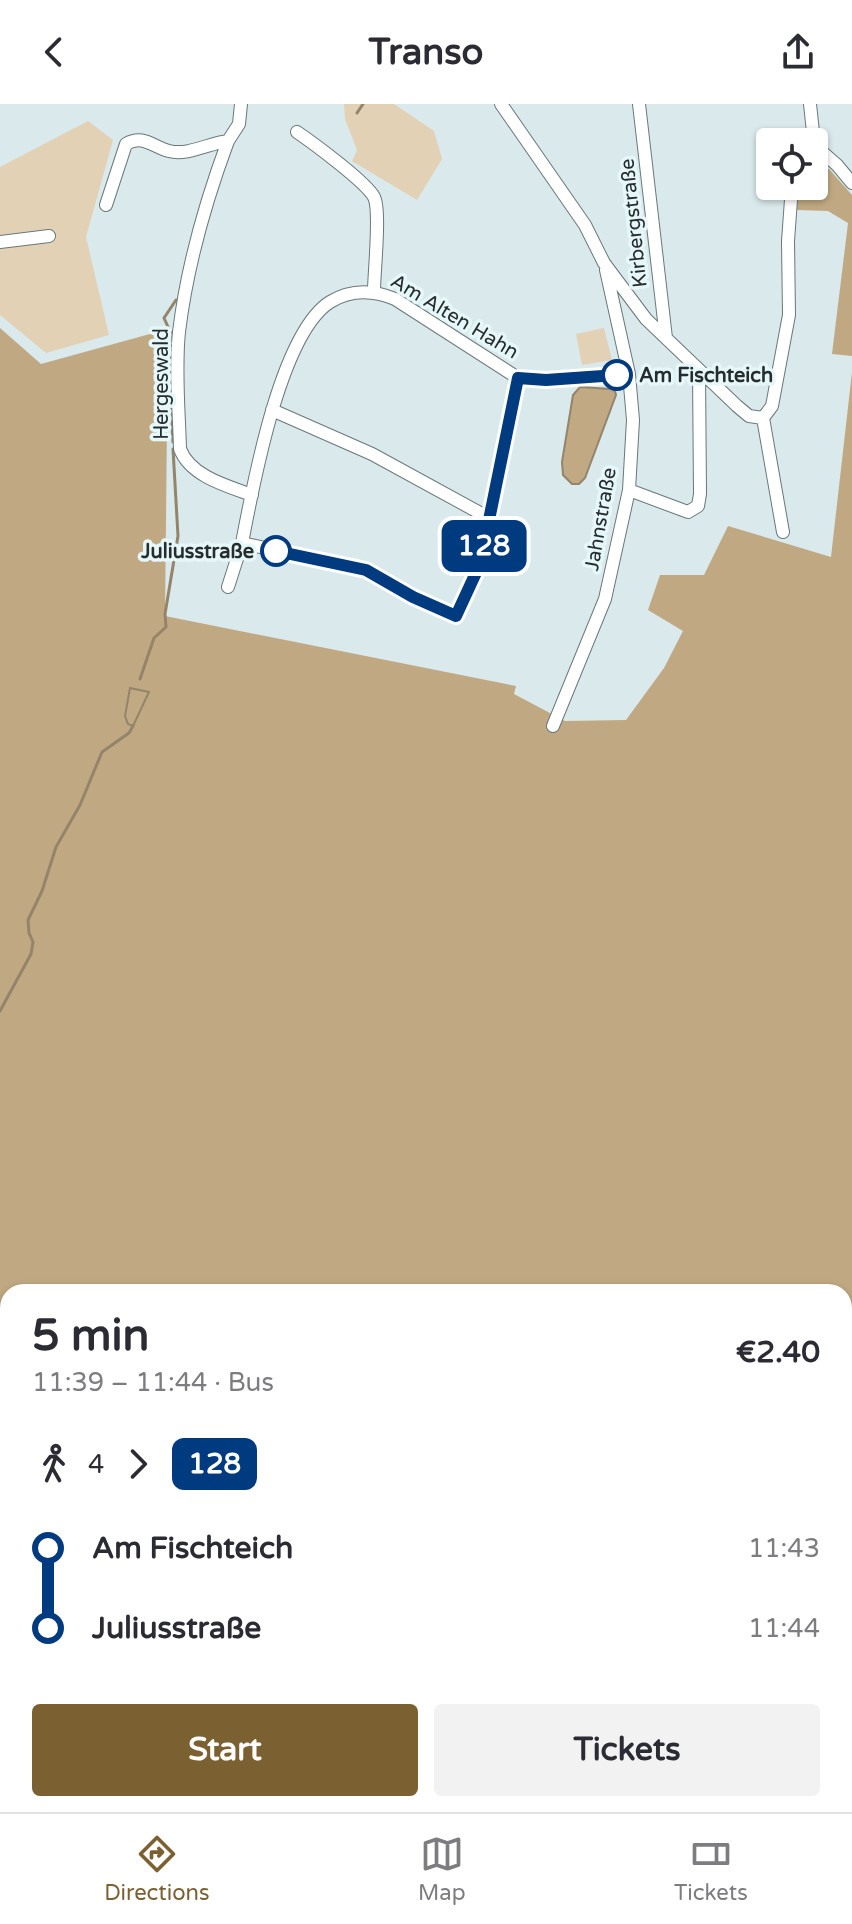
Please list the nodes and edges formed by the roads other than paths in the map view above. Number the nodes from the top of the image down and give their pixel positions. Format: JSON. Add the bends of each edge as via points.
{"nodes":[{"id":1,"x":241,"y":104,"type":"edge"},
{"id":2,"x":501,"y":104,"type":"edge"},
{"id":3,"x":639,"y":104,"type":"edge"},
{"id":4,"x":810,"y":104,"type":"edge"},
{"id":5,"x":813,"y":128,"type":"edge"},
{"id":6,"x":297,"y":132,"type":"dead end"},
{"id":7,"x":228,"y":141,"type":"junction"},
{"id":8,"x":828,"y":160,"type":"edge"},
{"id":9,"x":852,"y":183,"type":"edge"},
{"id":10,"x":791,"y":200,"type":"edge"},
{"id":11,"x":106,"y":205,"type":"dead end"},
{"id":12,"x":49,"y":236,"type":"dead end"},
{"id":13,"x":0,"y":242,"type":"edge"},
{"id":14,"x":604,"y":263,"type":"junction"},
{"id":15,"x":374,"y":291,"type":"junction"},
{"id":16,"x":666,"y":338,"type":"junction"},
{"id":17,"x":699,"y":371,"type":"junction"},
{"id":18,"x":629,"y":374,"type":"junction"},
{"id":19,"x":518,"y":378,"type":"junction"},
{"id":20,"x":272,"y":410,"type":"junction"},
{"id":21,"x":763,"y":418,"type":"junction"},
{"id":22,"x":629,"y":490,"type":"junction"},
{"id":23,"x":252,"y":495,"type":"junction"},
{"id":24,"x":491,"y":519,"type":"junction"},
{"id":25,"x":783,"y":532,"type":"dead end"},
{"id":26,"x":242,"y":543,"type":"junction"},
{"id":27,"x":228,"y":587,"type":"dead end"},
{"id":28,"x":553,"y":726,"type":"dead end"}],
"edges":[{"from":1,"to":7,"type":"street","name":"Hergeswald","via":[[239,124]]},
{"from":2,"to":14,"type":"street","name":"Jahnstraße","via":[[585,225]]},
{"from":3,"to":16,"type":"street","name":"Kirbergstraße"},
{"from":4,"to":5,"type":"street"},
{"from":6,"to":15,"type":"street","via":[[374,196]]},
{"from":7,"to":11,"type":"street","via":[[183,152],[146,140],[129,141]]},
{"from":7,"to":23,"type":"street","name":"Hergeswald","via":[[194,249],[179,333],[180,449],[204,475]]},
{"from":8,"to":9,"type":"street"},
{"from":10,"to":21,"type":"street","via":[[789,315],[772,406]]},
{"from":12,"to":13,"type":"street"},
{"from":14,"to":16,"type":"street","name":"Jahnstraße"},
{"from":14,"to":18,"type":"street","name":"Jahnstraße"},
{"from":15,"to":19,"type":"street","name":"Am Alten Hahn","via":[[395,299]]},
{"from":15,"to":20,"type":"street","name":"Am Alten Hahn","via":[[340,297],[320,311],[290,360]]},
{"from":16,"to":17,"type":"street","name":"Jahnstraße"},
{"from":17,"to":21,"type":"street","name":"Jahnstraße","via":[[749,416]]},
{"from":17,"to":22,"type":"street","via":[[698,506],[688,512]]},
{"from":18,"to":19,"type":"street","name":"Am Alten Hahn"},
{"from":18,"to":22,"type":"street","name":"Jahnstraße"},
{"from":19,"to":24,"type":"street"},
{"from":20,"to":23,"type":"street","name":"Am Alten Hahn"},
{"from":20,"to":24,"type":"street","via":[[372,454]]},
{"from":21,"to":25,"type":"street"},
{"from":22,"to":28,"type":"street","name":"Jahnstraße","via":[[605,599]]},
{"from":23,"to":26,"type":"street","name":"Am Alten Hahn"},
{"from":24,"to":26,"type":"street","via":[[480,564],[456,616],[366,570]]},
{"from":26,"to":27,"type":"street"}]}
